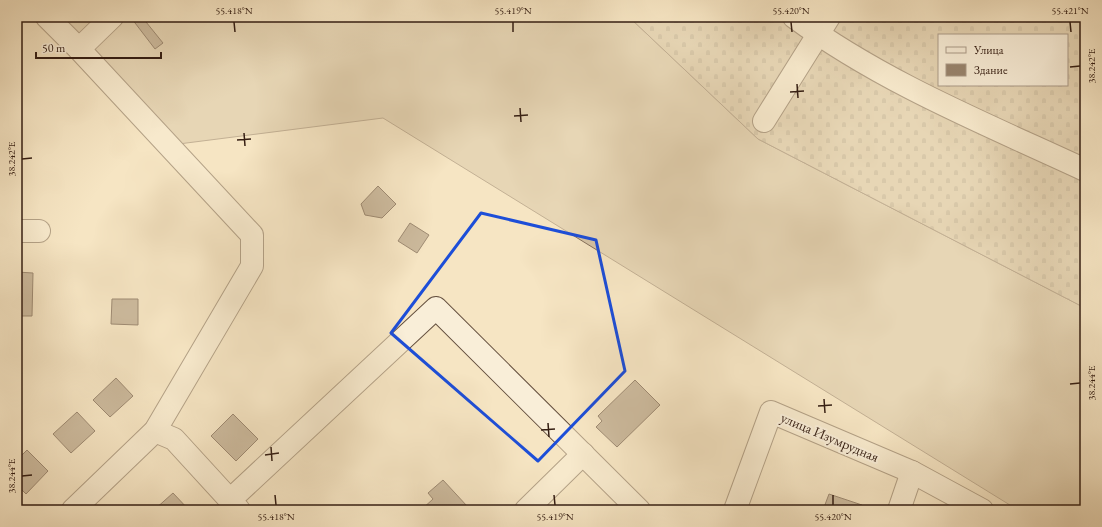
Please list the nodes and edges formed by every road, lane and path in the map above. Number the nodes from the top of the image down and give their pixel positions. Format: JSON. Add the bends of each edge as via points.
{"nodes":[{"id":1,"x":47,"y":17,"type":"edge"},
{"id":2,"x":112,"y":17,"type":"edge"},
{"id":3,"x":794,"y":17,"type":"edge"},
{"id":4,"x":824,"y":26,"type":"edge"},
{"id":5,"x":79,"y":48,"type":"junction"},
{"id":6,"x":764,"y":121,"type":"dead end"},
{"id":7,"x":1085,"y":170,"type":"edge"},
{"id":8,"x":17,"y":231,"type":"edge"},
{"id":9,"x":39,"y":232,"type":"dead end"},
{"id":10,"x":155,"y":431,"type":"junction"},
{"id":11,"x":583,"y":454,"type":"junction"},
{"id":12,"x":912,"y":472,"type":"junction"},
{"id":13,"x":235,"y":505,"type":"edge"},
{"id":14,"x":73,"y":510,"type":"edge"},
{"id":15,"x":526,"y":510,"type":"edge"},
{"id":16,"x":639,"y":510,"type":"edge"},
{"id":17,"x":735,"y":510,"type":"edge"},
{"id":18,"x":899,"y":510,"type":"edge"},
{"id":19,"x":982,"y":510,"type":"edge"}],
"edges":[{"from":1,"to":5,"type":"street"},
{"from":2,"to":5,"type":"street"},
{"from":3,"to":4,"type":"street"},
{"from":4,"to":6,"type":"street"},
{"from":4,"to":7,"type":"street","via":[[903,85]]},
{"from":5,"to":10,"type":"street","via":[[252,235],[252,266]]},
{"from":8,"to":9,"type":"street"},
{"from":10,"to":13,"type":"street","via":[[174,439]]},
{"from":10,"to":14,"type":"street"},
{"from":11,"to":13,"type":"street","via":[[436,308]]},
{"from":11,"to":15,"type":"street"},
{"from":11,"to":16,"type":"street"},
{"from":12,"to":17,"type":"street","name":"улица Изумрудная","via":[[771,412]]},
{"from":12,"to":18,"type":"street"},
{"from":12,"to":19,"type":"street","name":"улица Изумрудная"}]}
